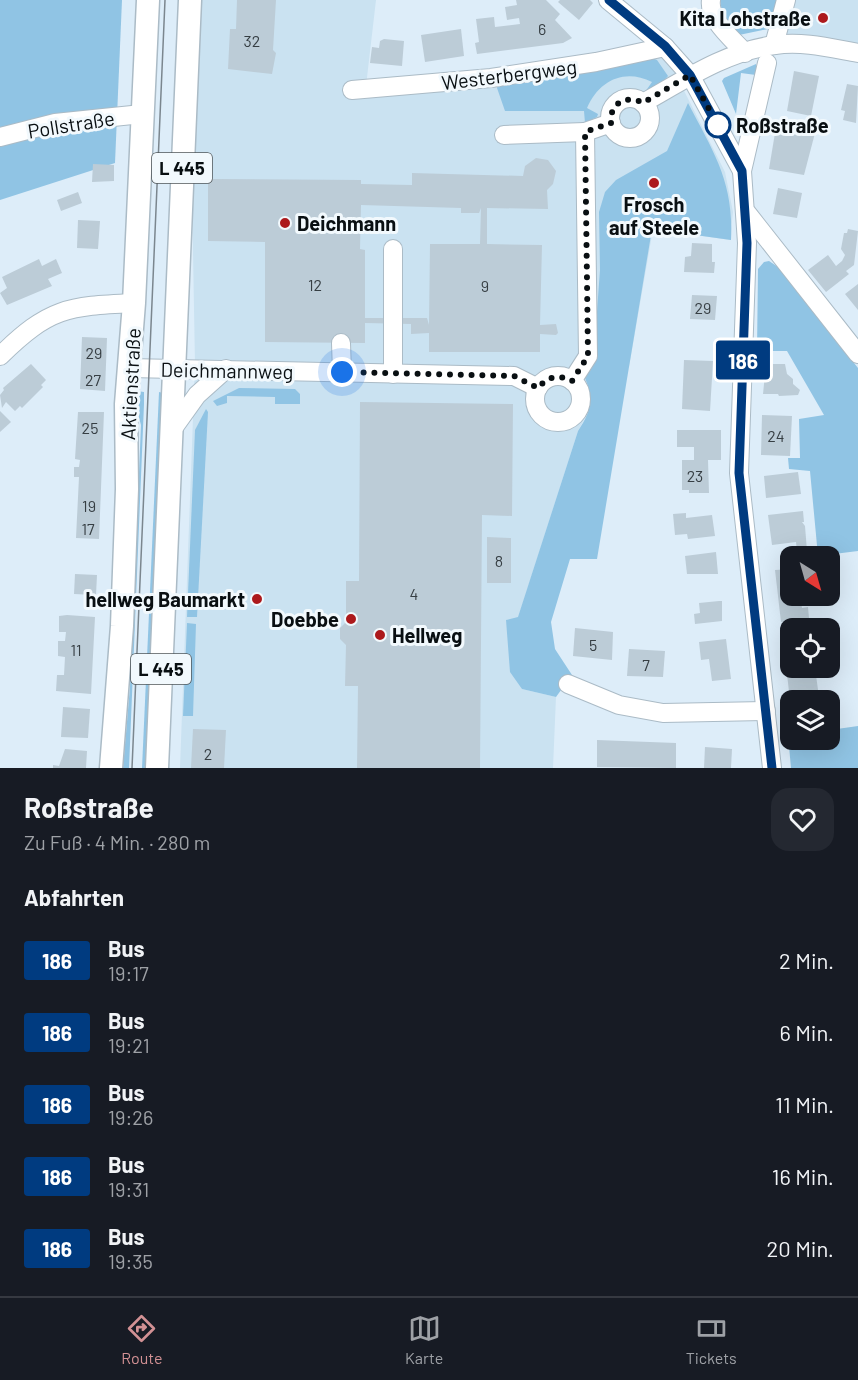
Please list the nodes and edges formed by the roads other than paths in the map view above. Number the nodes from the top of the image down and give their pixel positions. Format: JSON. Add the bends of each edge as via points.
{"nodes":[{"id":1,"x":148,"y":0,"type":"edge"},
{"id":2,"x":190,"y":0,"type":"edge"},
{"id":3,"x":609,"y":0,"type":"edge"},
{"id":4,"x":711,"y":0,"type":"edge"},
{"id":5,"x":786,"y":0,"type":"edge"},
{"id":6,"x":774,"y":45,"type":"junction"},
{"id":7,"x":665,"y":46,"type":"junction"},
{"id":8,"x":745,"y":53,"type":"junction"},
{"id":9,"x":858,"y":53,"type":"edge"},
{"id":10,"x":767,"y":63,"type":"dead end"},
{"id":11,"x":690,"y":75,"type":"junction"},
{"id":12,"x":352,"y":90,"type":"dead end"},
{"id":13,"x":643,"y":103,"type":"junction"},
{"id":14,"x":142,"y":114,"type":"junction"},
{"id":15,"x":611,"y":123,"type":"junction"},
{"id":16,"x":585,"y":132,"type":"junction"},
{"id":17,"x":504,"y":135,"type":"dead end"},
{"id":18,"x":0,"y":136,"type":"edge"},
{"id":19,"x":742,"y":171,"type":"junction"},
{"id":20,"x":747,"y":213,"type":"junction"},
{"id":21,"x":393,"y":249,"type":"dead end"},
{"id":22,"x":134,"y":303,"type":"junction"},
{"id":23,"x":341,"y":343,"type":"dead end"},
{"id":24,"x":858,"y":354,"type":"edge"},
{"id":25,"x":0,"y":356,"type":"edge"},
{"id":26,"x":129,"y":368,"type":"junction"},
{"id":27,"x":226,"y":369,"type":"junction"},
{"id":28,"x":173,"y":370,"type":"junction"},
{"id":29,"x":342,"y":372,"type":"junction"},
{"id":30,"x":393,"y":374,"type":"junction"},
{"id":31,"x":572,"y":381,"type":"junction"},
{"id":32,"x":538,"y":388,"type":"junction"},
{"id":33,"x":172,"y":430,"type":"junction"},
{"id":34,"x":568,"y":684,"type":"dead end"},
{"id":35,"x":766,"y":711,"type":"junction"},
{"id":36,"x":111,"y":768,"type":"edge"},
{"id":37,"x":157,"y":768,"type":"edge"},
{"id":38,"x":772,"y":768,"type":"edge"}],
"edges":[{"from":1,"to":14,"type":"main road","name":"Aktienstraße","number":"L 445"},
{"from":2,"to":28,"type":"main road","number":"L 445"},
{"from":3,"to":7,"type":"street"},
{"from":4,"to":8,"type":"street","via":[[714,17]]},
{"from":5,"to":6,"type":"street"},
{"from":6,"to":8,"type":"street"},
{"from":6,"to":9,"type":"street","via":[[813,45]]},
{"from":7,"to":11,"type":"street"},
{"from":7,"to":12,"type":"street","name":"Westerbergweg","via":[[596,62],[491,78]]},
{"from":8,"to":11,"type":"street"},
{"from":10,"to":19,"type":"street"},
{"from":11,"to":13,"type":"street"},
{"from":11,"to":19,"type":"street"},
{"from":13,"to":15,"type":"street","via":[[632,98],[620,102],[612,111]]},
{"from":13,"to":15,"type":"street","via":[[650,121],[638,136],[618,134]]},
{"from":14,"to":18,"type":"street","name":"Pollstraße","via":[[55,123]]},
{"from":14,"to":22,"type":"main road","name":"Aktienstraße","number":"L 445"},
{"from":15,"to":16,"type":"street"},
{"from":16,"to":17,"type":"street"},
{"from":16,"to":31,"type":"street","via":[[588,356]]},
{"from":19,"to":20,"type":"street"},
{"from":20,"to":24,"type":"street"},
{"from":20,"to":35,"type":"street","via":[[739,473]]},
{"from":21,"to":30,"type":"street"},
{"from":22,"to":25,"type":"street","via":[[83,306],[51,315]]},
{"from":22,"to":26,"type":"main road","name":"Aktienstraße","number":"L 445"},
{"from":23,"to":29,"type":"street"},
{"from":26,"to":28,"type":"street","name":"Deichmannweg"},
{"from":26,"to":36,"type":"main road","name":"Aktienstraße","number":"L 445","via":[[122,626]]},
{"from":27,"to":28,"type":"street","name":"Deichmannweg"},
{"from":27,"to":29,"type":"street","name":"Deichmannweg"},
{"from":27,"to":33,"type":"street","via":[[197,395]]},
{"from":28,"to":33,"type":"main road","number":"L 445"},
{"from":29,"to":30,"type":"street","name":"Deichmannweg"},
{"from":30,"to":32,"type":"street","name":"Deichmannweg","via":[[514,376]]},
{"from":31,"to":32,"type":"street","via":[[550,377]]},
{"from":31,"to":32,"type":"street","via":[[580,391],[580,405],[564,421],[549,421],[538,410]]},
{"from":33,"to":37,"type":"main road","number":"L 445"},
{"from":34,"to":35,"type":"street","via":[[619,705],[663,713]]},
{"from":35,"to":38,"type":"street"}]}
